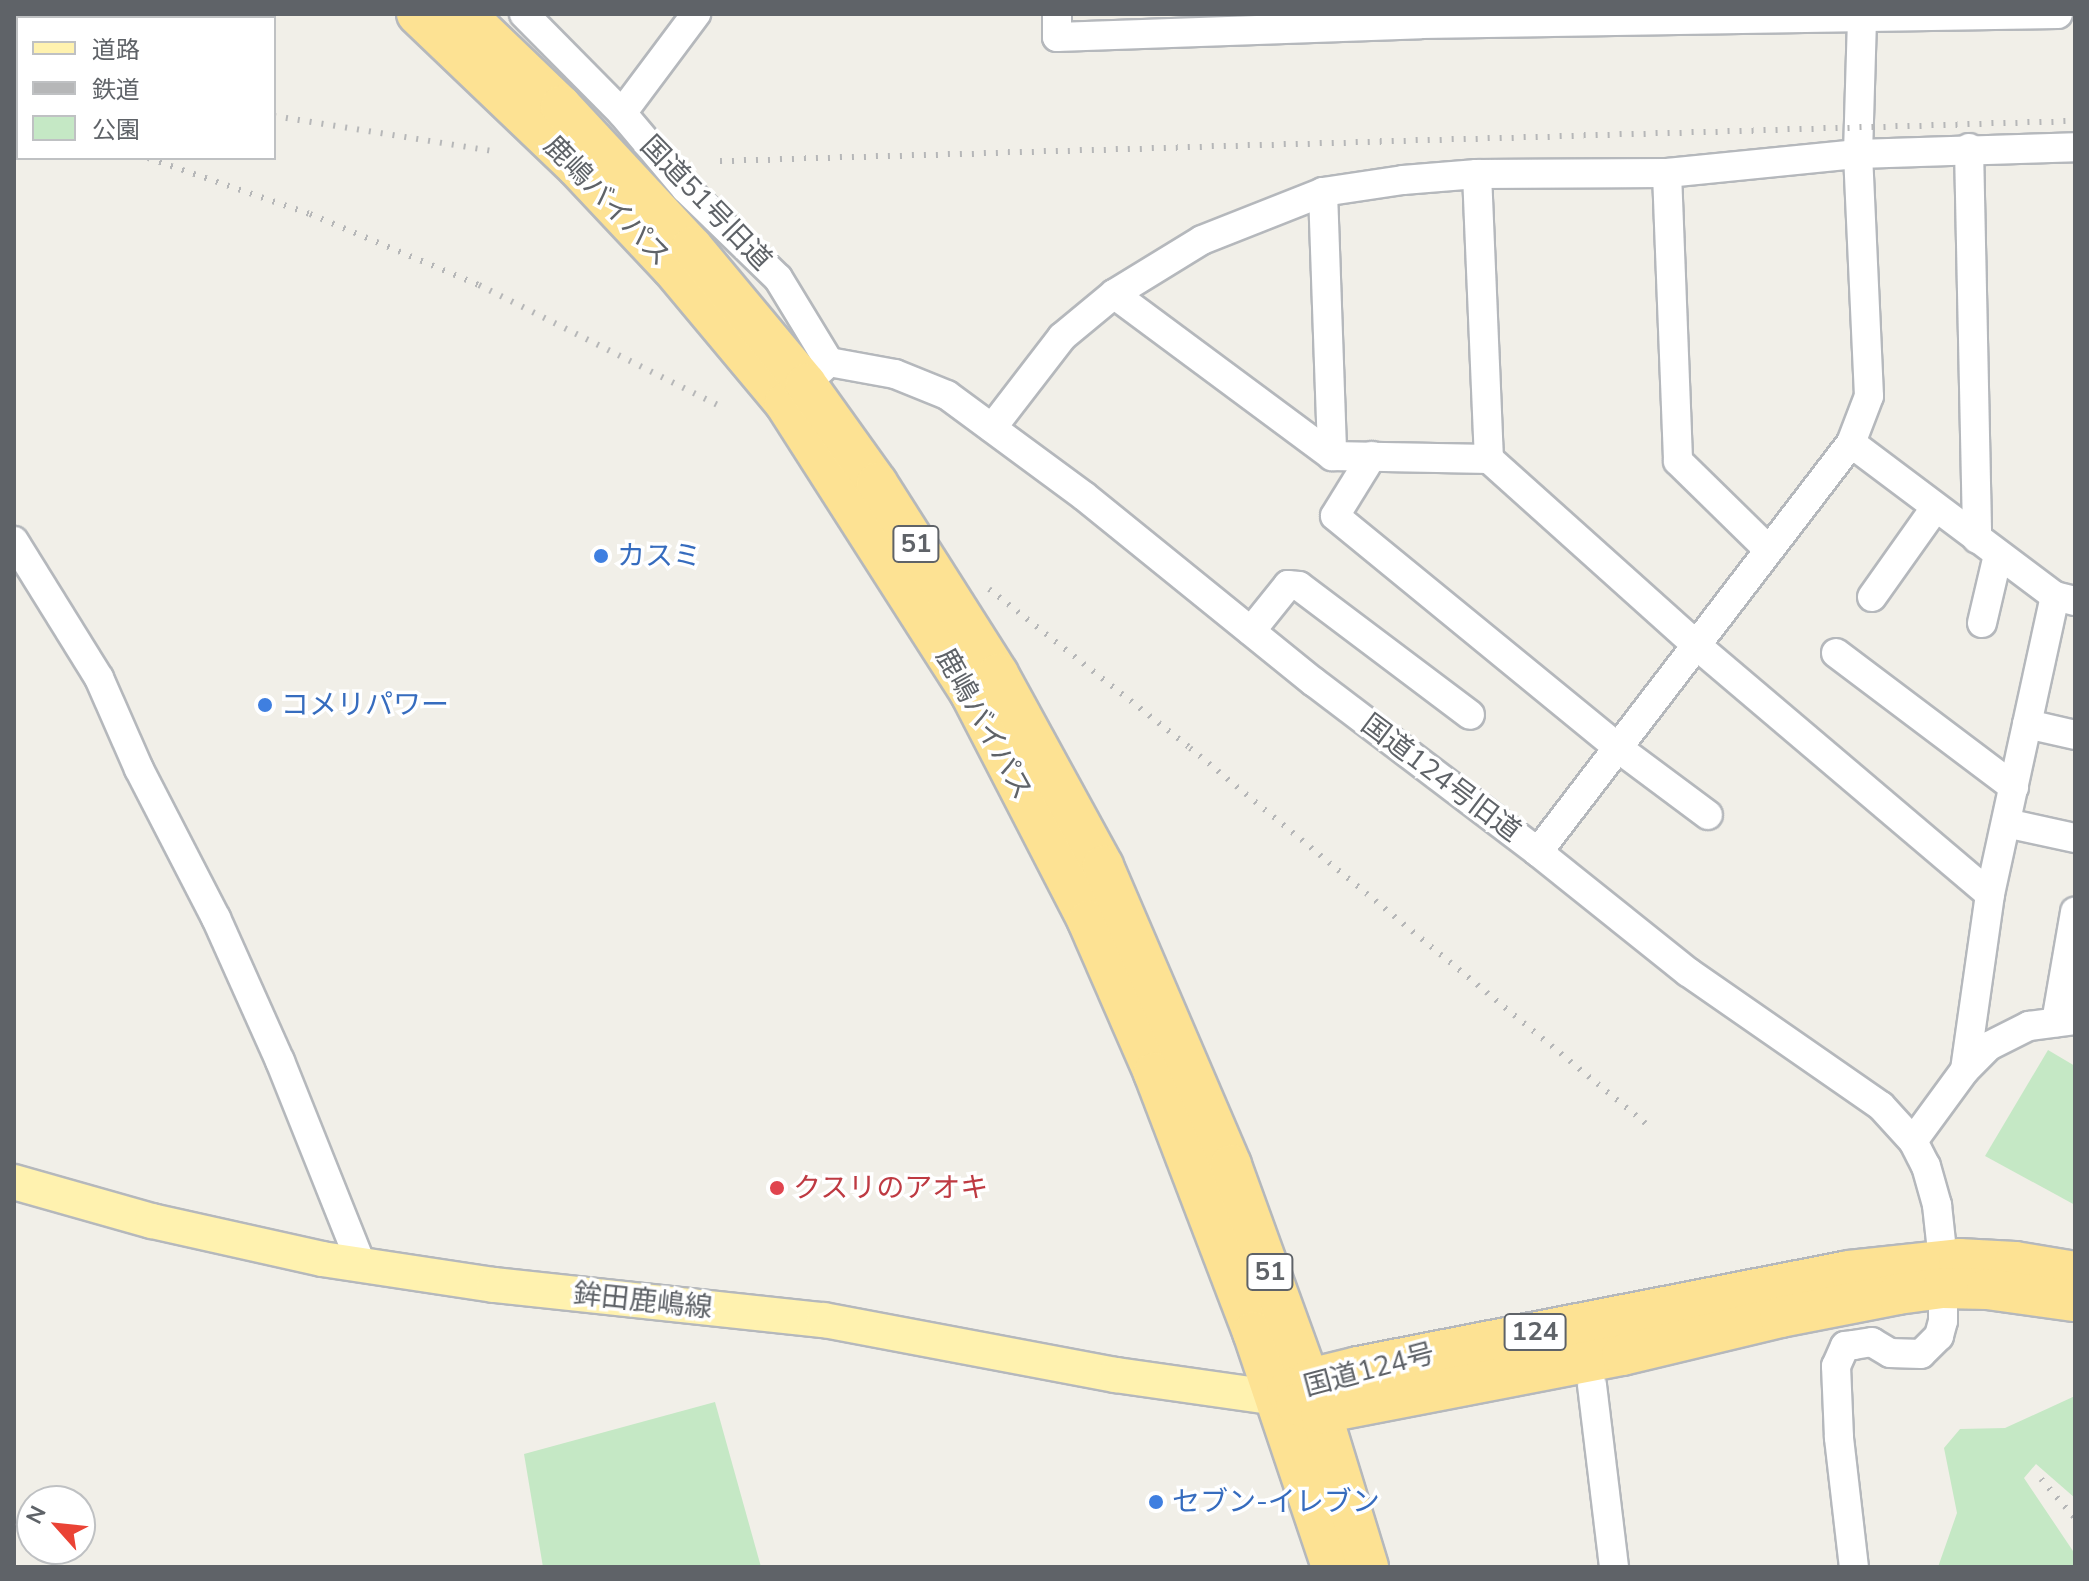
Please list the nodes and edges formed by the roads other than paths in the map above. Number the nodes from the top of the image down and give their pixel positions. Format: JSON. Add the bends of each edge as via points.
{"nodes":[{"id":1,"x":417,"y":14,"type":"edge"},
{"id":2,"x":465,"y":14,"type":"edge"},
{"id":3,"x":524,"y":14,"type":"edge"},
{"id":4,"x":696,"y":14,"type":"edge"},
{"id":5,"x":1057,"y":14,"type":"edge"},
{"id":6,"x":2058,"y":14,"type":"edge"},
{"id":7,"x":1787,"y":17,"type":"edge"},
{"id":8,"x":1862,"y":18,"type":"junction"},
{"id":9,"x":1421,"y":19,"type":"edge"},
{"id":10,"x":622,"y":113,"type":"junction"},
{"id":11,"x":2075,"y":147,"type":"edge"},
{"id":12,"x":1969,"y":148,"type":"junction"},
{"id":13,"x":1858,"y":154,"type":"junction"},
{"id":14,"x":1667,"y":173,"type":"junction"},
{"id":15,"x":1477,"y":174,"type":"junction"},
{"id":16,"x":1323,"y":192,"type":"junction"},
{"id":17,"x":1114,"y":294,"type":"junction"},
{"id":18,"x":807,"y":383,"type":"junction"},
{"id":19,"x":992,"y":428,"type":"junction"},
{"id":20,"x":1851,"y":443,"type":"junction"},
{"id":21,"x":1332,"y":456,"type":"junction"},
{"id":22,"x":1372,"y":456,"type":"junction"},
{"id":23,"x":1489,"y":459,"type":"junction"},
{"id":24,"x":1935,"y":508,"type":"junction"},
{"id":25,"x":14,"y":541,"type":"edge"},
{"id":26,"x":1988,"y":547,"type":"junction"},
{"id":27,"x":1769,"y":550,"type":"junction"},
{"id":28,"x":1872,"y":597,"type":"dead end"},
{"id":29,"x":2065,"y":599,"type":"edge"},
{"id":30,"x":1982,"y":623,"type":"dead end"},
{"id":31,"x":1251,"y":631,"type":"junction"},
{"id":32,"x":1696,"y":645,"type":"junction"},
{"id":33,"x":1836,"y":653,"type":"dead end"},
{"id":34,"x":1470,"y":715,"type":"dead end"},
{"id":35,"x":2027,"y":724,"type":"junction"},
{"id":36,"x":2075,"y":735,"type":"edge"},
{"id":37,"x":1618,"y":748,"type":"junction"},
{"id":38,"x":2014,"y":787,"type":"junction"},
{"id":39,"x":1708,"y":815,"type":"dead end"},
{"id":40,"x":2006,"y":823,"type":"junction"},
{"id":41,"x":2075,"y":838,"type":"edge"},
{"id":42,"x":1538,"y":852,"type":"junction"},
{"id":43,"x":1990,"y":894,"type":"junction"},
{"id":44,"x":2075,"y":912,"type":"edge"},
{"id":45,"x":2065,"y":1021,"type":"edge"},
{"id":46,"x":1965,"y":1070,"type":"junction"},
{"id":47,"x":1913,"y":1141,"type":"junction"},
{"id":48,"x":14,"y":1182,"type":"edge"},
{"id":49,"x":362,"y":1266,"type":"junction"},
{"id":50,"x":2075,"y":1272,"type":"edge"},
{"id":51,"x":1943,"y":1274,"type":"junction"},
{"id":52,"x":2075,"y":1301,"type":"edge"},
{"id":53,"x":1592,"y":1385,"type":"dead end"},
{"id":54,"x":1303,"y":1397,"type":"junction"},
{"id":55,"x":1332,"y":1567,"type":"edge"},
{"id":56,"x":1368,"y":1567,"type":"edge"},
{"id":57,"x":1614,"y":1567,"type":"edge"},
{"id":58,"x":1854,"y":1567,"type":"edge"}],
"edges":[{"from":1,"to":18,"type":"highway","name":"鹿嶋バイパス","number":"51","via":[[577,167],[672,268]]},
{"from":2,"to":18,"type":"highway","name":"鹿嶋バイパス","number":"51","via":[[561,106],[672,225]]},
{"from":3,"to":10,"type":"street","name":"国道51号旧道"},
{"from":4,"to":10,"type":"street"},
{"from":5,"to":9,"type":"street","via":[[1057,37]]},
{"from":6,"to":8,"type":"street"},
{"from":7,"to":8,"type":"street"},
{"from":7,"to":9,"type":"street"},
{"from":8,"to":13,"type":"street"},
{"from":10,"to":18,"type":"street","name":"国道51号旧道","via":[[686,189],[778,278]]},
{"from":11,"to":12,"type":"street"},
{"from":12,"to":13,"type":"street"},
{"from":12,"to":26,"type":"street"},
{"from":13,"to":14,"type":"street"},
{"from":13,"to":20,"type":"street","via":[[1869,396]]},
{"from":14,"to":15,"type":"street"},
{"from":14,"to":27,"type":"street","via":[[1678,461]]},
{"from":15,"to":16,"type":"street"},
{"from":15,"to":23,"type":"street"},
{"from":16,"to":17,"type":"street","via":[[1202,240]]},
{"from":16,"to":21,"type":"street"},
{"from":17,"to":19,"type":"street","via":[[1062,337]]},
{"from":17,"to":21,"type":"street"},
{"from":18,"to":19,"type":"street","name":"国道124号旧道","via":[[895,374],[947,395]]},
{"from":18,"to":54,"type":"highway","name":"鹿嶋バイパス","number":"51","via":[[998,674],[1103,866],[1231,1165]]},
{"from":19,"to":31,"type":"street","name":"国道124号旧道"},
{"from":20,"to":24,"type":"street"},
{"from":20,"to":27,"type":"street"},
{"from":21,"to":22,"type":"street"},
{"from":22,"to":23,"type":"street"},
{"from":22,"to":37,"type":"street","via":[[1335,516]]},
{"from":23,"to":32,"type":"street"},
{"from":24,"to":26,"type":"street"},
{"from":24,"to":28,"type":"street"},
{"from":25,"to":49,"type":"street","via":[[99,678],[216,918]]},
{"from":26,"to":29,"type":"street"},
{"from":26,"to":30,"type":"street"},
{"from":27,"to":32,"type":"street"},
{"from":29,"to":35,"type":"street"},
{"from":31,"to":34,"type":"street","via":[[1288,585],[1299,586]]},
{"from":31,"to":42,"type":"street","name":"国道124号旧道"},
{"from":32,"to":37,"type":"street"},
{"from":32,"to":43,"type":"street"},
{"from":33,"to":38,"type":"street"},
{"from":35,"to":36,"type":"street"},
{"from":35,"to":38,"type":"street"},
{"from":37,"to":39,"type":"street"},
{"from":37,"to":42,"type":"street"},
{"from":38,"to":40,"type":"street"},
{"from":40,"to":41,"type":"street"},
{"from":40,"to":43,"type":"street"},
{"from":42,"to":47,"type":"street","name":"国道124号旧道","via":[[1688,972],[1881,1106]]},
{"from":43,"to":46,"type":"street"},
{"from":44,"to":45,"type":"street"},
{"from":45,"to":46,"type":"street","via":[[2017,1031],[1989,1046]]},
{"from":46,"to":47,"type":"street"},
{"from":47,"to":51,"type":"street","name":"国道124号旧道","via":[[1931,1180]]},
{"from":48,"to":49,"type":"main road","name":"鉾田鹿嶋線","via":[[152,1221]]},
{"from":49,"to":54,"type":"main road","name":"鉾田鹿嶋線","via":[[824,1320],[1116,1375]]},
{"from":50,"to":51,"type":"highway","name":"国道124号","number":"124","via":[[1990,1260]]},
{"from":51,"to":52,"type":"highway","name":"国道124号","number":"124"},
{"from":51,"to":54,"type":"highway","name":"国道124号","number":"124","via":[[1849,1271]]},
{"from":51,"to":58,"type":"street","name":"国道124号旧道","via":[[1943,1321],[1931,1347],[1921,1354],[1890,1353],[1872,1342],[1845,1346],[1836,1366]]},
{"from":53,"to":57,"type":"street"},
{"from":54,"to":55,"type":"highway","name":"鹿嶋バイパス","number":"51"},
{"from":54,"to":56,"type":"highway","name":"鹿嶋バイパス","number":"51"}]}
